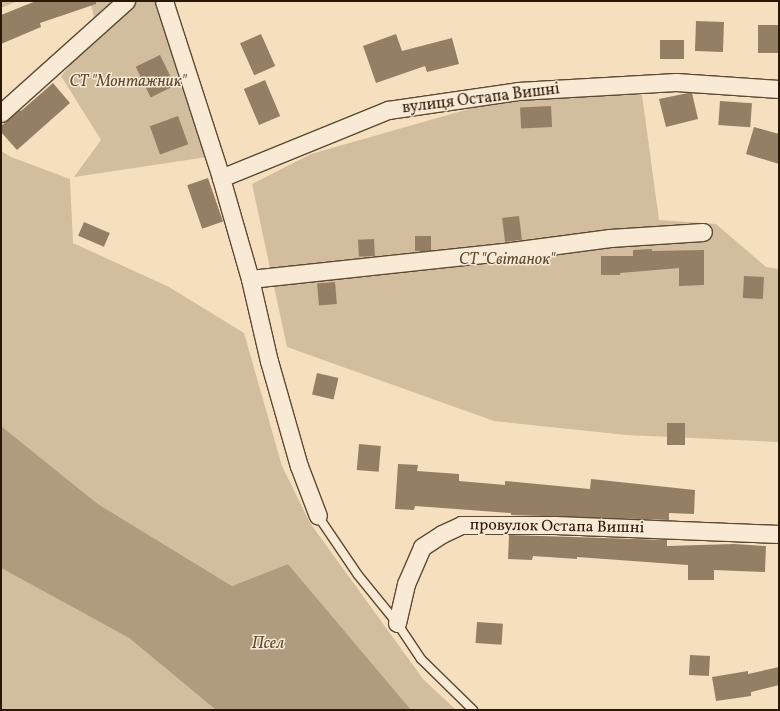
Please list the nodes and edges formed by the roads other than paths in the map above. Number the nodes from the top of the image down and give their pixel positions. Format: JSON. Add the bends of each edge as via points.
{"nodes":[{"id":1,"x":126,"y":1,"type":"edge"},
{"id":2,"x":164,"y":1,"type":"edge"},
{"id":3,"x":779,"y":89,"type":"edge"},
{"id":4,"x":1,"y":112,"type":"edge"},
{"id":5,"x":220,"y":178,"type":"junction"},
{"id":6,"x":703,"y":232,"type":"dead end"},
{"id":7,"x":250,"y":279,"type":"junction"},
{"id":8,"x":318,"y":516,"type":"joint"},
{"id":9,"x":779,"y":534,"type":"edge"},
{"id":10,"x":397,"y":623,"type":"junction"},
{"id":11,"x":473,"y":710,"type":"edge"}],
"edges":[{"from":1,"to":4,"type":"street"},
{"from":2,"to":5,"type":"street"},
{"from":3,"to":5,"type":"street","name":"вулиця Остапа Вишні","via":[[668,83],[518,91],[388,110]]},
{"from":5,"to":7,"type":"street"},
{"from":6,"to":7,"type":"street","via":[[610,238]]},
{"from":7,"to":8,"type":"street","via":[[269,361],[299,466]]},
{"from":8,"to":10,"type":"lane","via":[[358,575]]},
{"from":9,"to":10,"type":"street","name":"провулок Остапа Вишні","via":[[461,525],[422,547],[406,584]]},
{"from":10,"to":11,"type":"lane","via":[[420,659]]}]}
